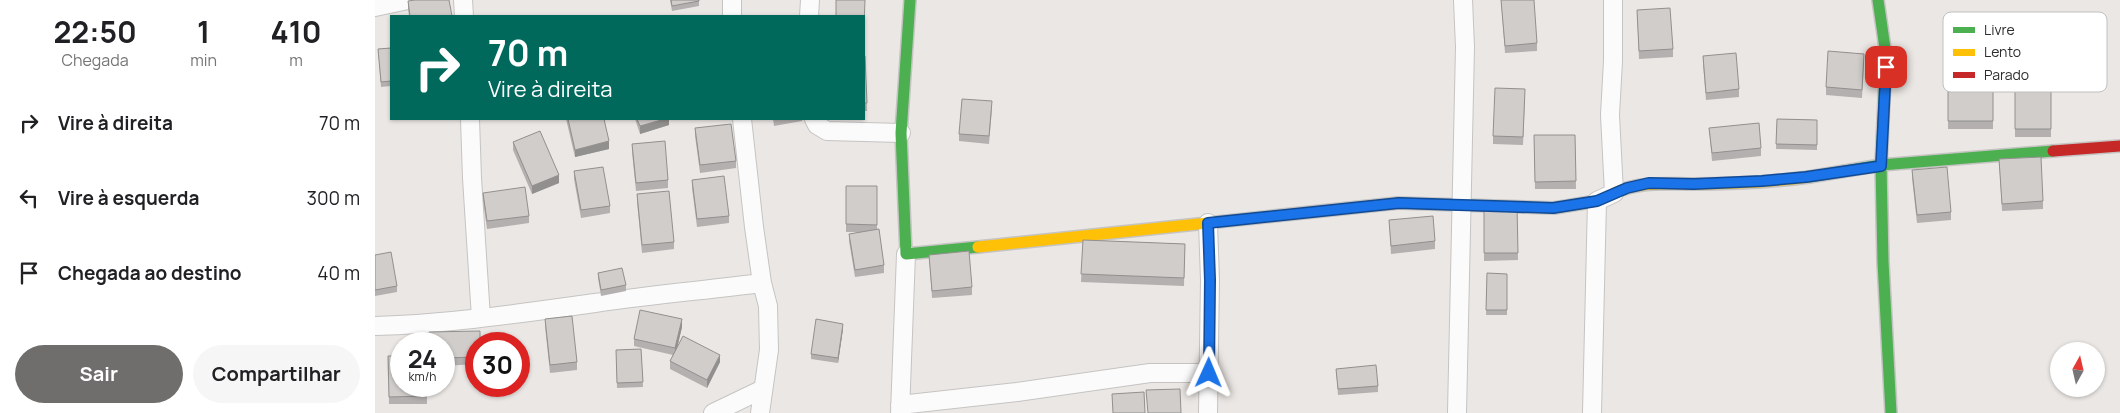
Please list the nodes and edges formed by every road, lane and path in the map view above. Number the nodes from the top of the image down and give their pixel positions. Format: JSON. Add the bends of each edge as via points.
{"nodes":[{"id":1,"x":408,"y":0,"type":"edge"},
{"id":2,"x":463,"y":0,"type":"edge"},
{"id":3,"x":732,"y":0,"type":"edge"},
{"id":4,"x":810,"y":0,"type":"edge"},
{"id":5,"x":910,"y":0,"type":"edge"},
{"id":6,"x":1463,"y":0,"type":"edge"},
{"id":7,"x":1613,"y":0,"type":"edge"},
{"id":8,"x":1878,"y":0,"type":"edge"},
{"id":9,"x":375,"y":7,"type":"edge"},
{"id":10,"x":464,"y":15,"type":"edge"},
{"id":11,"x":732,"y":15,"type":"edge"},
{"id":12,"x":809,"y":15,"type":"edge"},
{"id":13,"x":470,"y":120,"type":"edge"},
{"id":14,"x":742,"y":120,"type":"edge"},
{"id":15,"x":814,"y":120,"type":"edge"},
{"id":16,"x":901,"y":133,"type":"junction"},
{"id":17,"x":2120,"y":146,"type":"edge"},
{"id":18,"x":1881,"y":166,"type":"junction"},
{"id":19,"x":1614,"y":193,"type":"junction"},
{"id":20,"x":1597,"y":201,"type":"junction"},
{"id":21,"x":1460,"y":205,"type":"junction"},
{"id":22,"x":1208,"y":223,"type":"junction"},
{"id":23,"x":907,"y":254,"type":"junction"},
{"id":24,"x":762,"y":283,"type":"junction"},
{"id":25,"x":481,"y":318,"type":"junction"},
{"id":26,"x":375,"y":326,"type":"edge"},
{"id":27,"x":1209,"y":373,"type":"junction"},
{"id":28,"x":763,"y":389,"type":"junction"},
{"id":29,"x":900,"y":409,"type":"edge"},
{"id":30,"x":713,"y":413,"type":"edge"},
{"id":31,"x":759,"y":413,"type":"edge"},
{"id":32,"x":1208,"y":413,"type":"edge"},
{"id":33,"x":1457,"y":413,"type":"edge"},
{"id":34,"x":1592,"y":413,"type":"edge"},
{"id":35,"x":1891,"y":413,"type":"edge"}],
"edges":[{"from":1,"to":9,"type":"street"},
{"from":2,"to":10,"type":"street"},
{"from":3,"to":11,"type":"street"},
{"from":4,"to":12,"type":"street"},
{"from":5,"to":16,"type":"street"},
{"from":6,"to":21,"type":"street","via":[[1465,47]]},
{"from":7,"to":19,"type":"street","via":[[1610,115]]},
{"from":8,"to":18,"type":"street","via":[[1887,55]]},
{"from":13,"to":25,"type":"street"},
{"from":14,"to":24,"type":"street"},
{"from":15,"to":16,"type":"street","via":[[817,126],[827,131]]},
{"from":16,"to":23,"type":"street"},
{"from":17,"to":18,"type":"street"},
{"from":18,"to":19,"type":"street","via":[[1762,181],[1649,183]]},
{"from":18,"to":35,"type":"street"},
{"from":19,"to":20,"type":"street"},
{"from":20,"to":21,"type":"street","via":[[1553,208]]},
{"from":20,"to":34,"type":"street"},
{"from":21,"to":22,"type":"street","via":[[1385,203]]},
{"from":21,"to":33,"type":"street"},
{"from":22,"to":23,"type":"street"},
{"from":22,"to":27,"type":"street"},
{"from":23,"to":29,"type":"street"},
{"from":24,"to":25,"type":"street"},
{"from":24,"to":28,"type":"street","via":[[769,328]]},
{"from":25,"to":26,"type":"street"},
{"from":27,"to":29,"type":"street","via":[[1150,373]]},
{"from":27,"to":32,"type":"street"},
{"from":28,"to":30,"type":"street"},
{"from":28,"to":31,"type":"street"}]}
